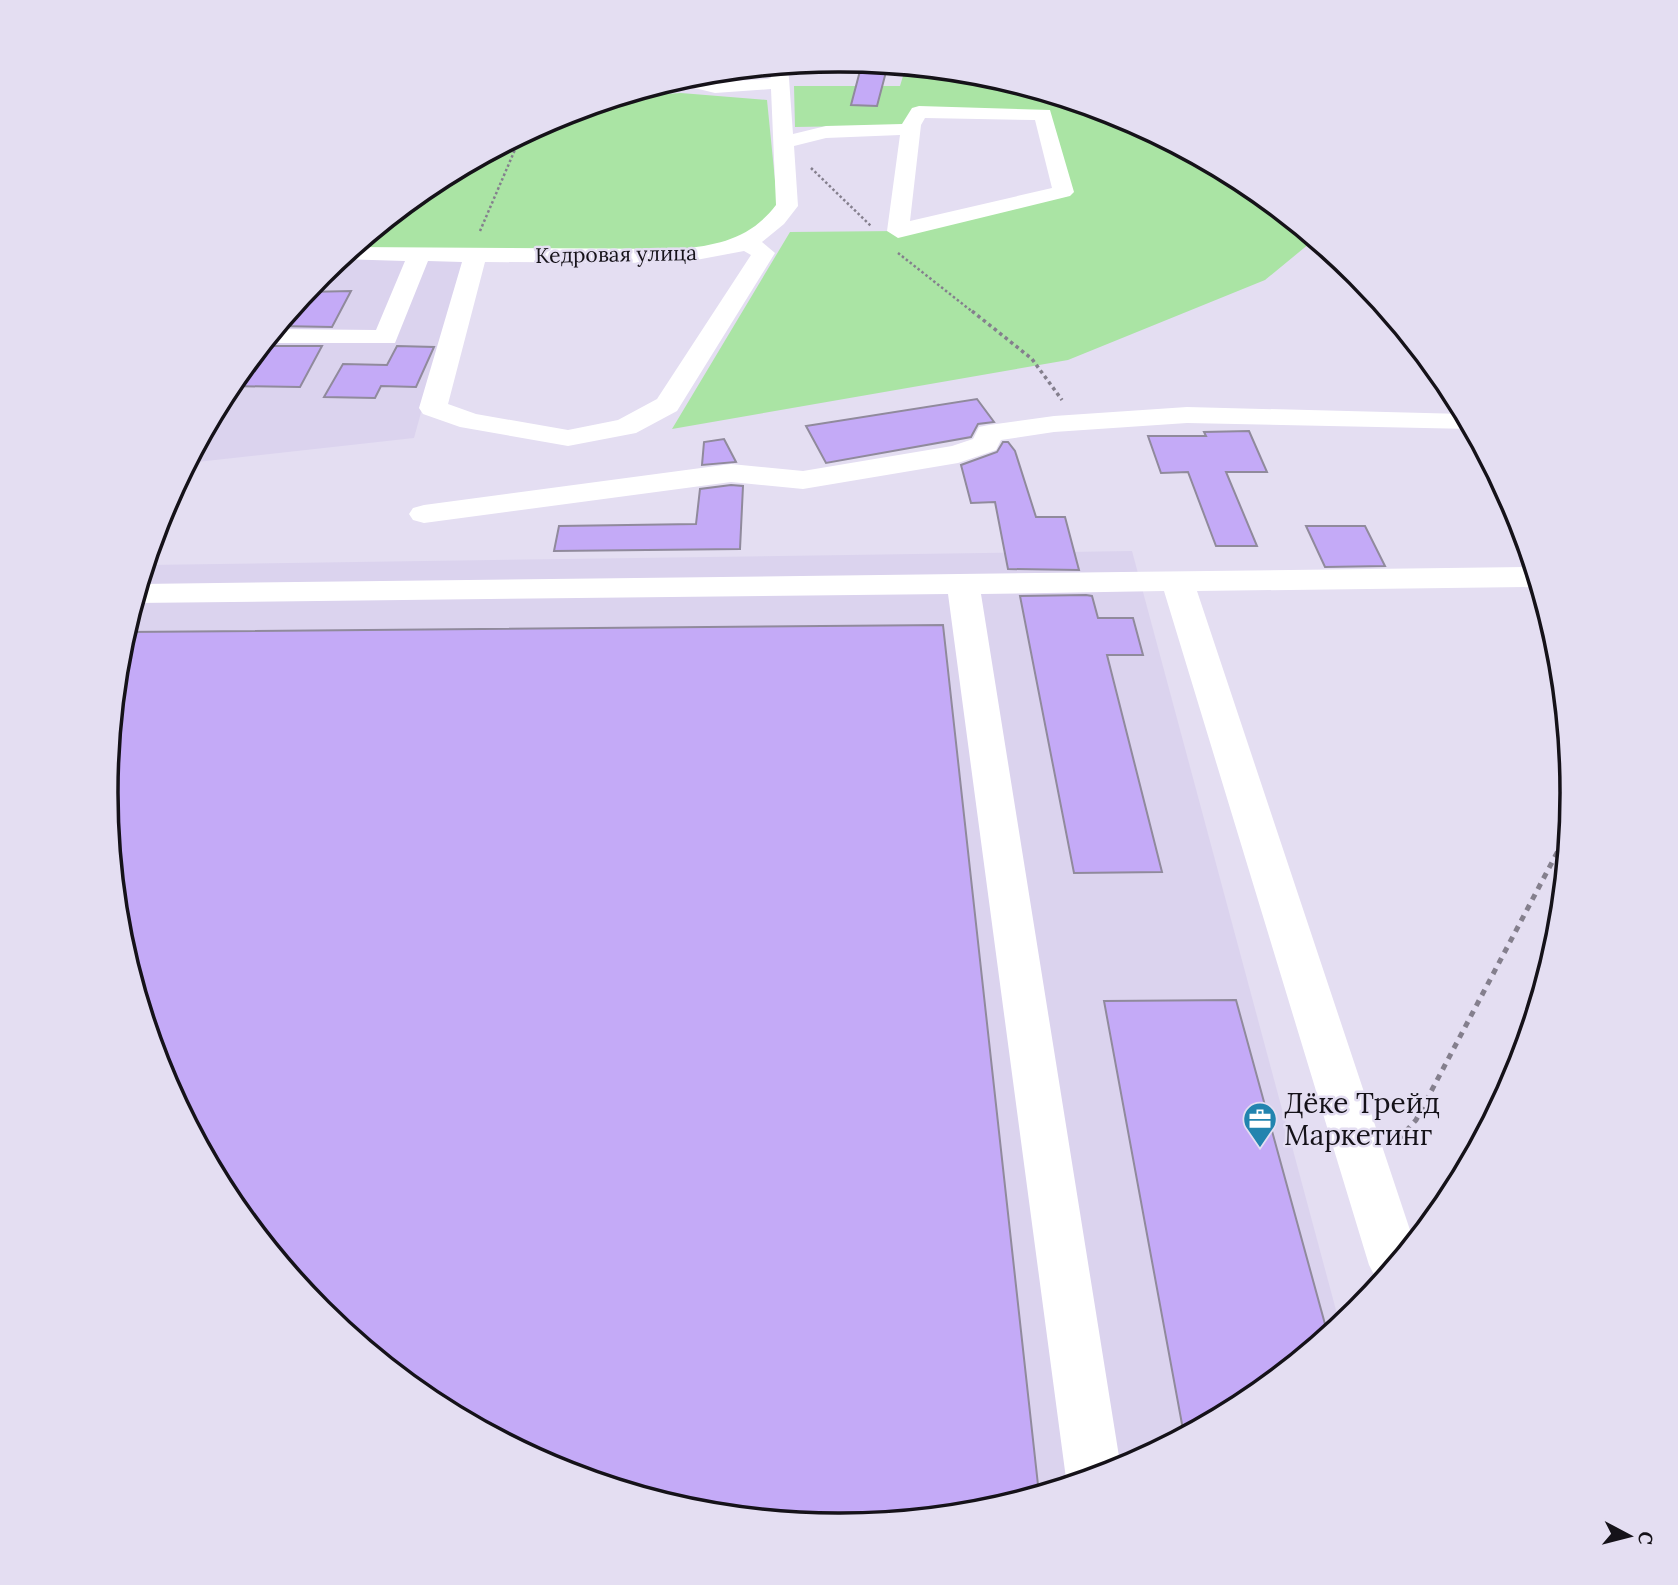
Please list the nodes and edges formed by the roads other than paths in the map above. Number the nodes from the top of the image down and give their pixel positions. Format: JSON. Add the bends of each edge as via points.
{"nodes":[{"id":1,"x":780,"y":74,"type":"edge"},
{"id":2,"x":704,"y":85,"type":"edge"},
{"id":3,"x":912,"y":129,"type":"junction"},
{"id":4,"x":786,"y":151,"type":"junction"},
{"id":5,"x":747,"y":243,"type":"junction"},
{"id":6,"x":360,"y":254,"type":"edge"},
{"id":7,"x":419,"y":255,"type":"junction"},
{"id":8,"x":475,"y":255,"type":"junction"},
{"id":9,"x":281,"y":337,"type":"edge"},
{"id":10,"x":1457,"y":422,"type":"edge"},
{"id":11,"x":424,"y":514,"type":"dead end"},
{"id":12,"x":1526,"y":577,"type":"edge"},
{"id":13,"x":1177,"y":580,"type":"junction"},
{"id":14,"x":963,"y":582,"type":"junction"},
{"id":15,"x":147,"y":594,"type":"edge"},
{"id":16,"x":1392,"y":1255,"type":"edge"},
{"id":17,"x":1091,"y":1467,"type":"edge"}],
"edges":[{"from":1,"to":2,"type":"street","via":[[758,86]]},
{"from":1,"to":4,"type":"street","name":"Кедровая улица"},
{"from":3,"to":3,"type":"street","via":[[919,113],[1042,114],[1063,192],[898,231]]},
{"from":3,"to":4,"type":"street","via":[[826,132]]},
{"from":4,"to":5,"type":"street","name":"Кедровая улица","via":[[787,206],[765,232]]},
{"from":5,"to":8,"type":"street","name":"Кедровая улица","via":[[680,256]]},
{"from":5,"to":8,"type":"street","via":[[764,254],[667,405],[626,428],[568,438],[470,421],[433,408]]},
{"from":6,"to":7,"type":"street","name":"Кедровая улица"},
{"from":7,"to":8,"type":"street","name":"Кедровая улица"},
{"from":7,"to":9,"type":"street","via":[[386,338]]},
{"from":10,"to":11,"type":"street","via":[[1187,415],[1070,424],[989,433],[986,444],[958,454],[803,480],[731,473]]},
{"from":12,"to":13,"type":"street"},
{"from":13,"to":14,"type":"street"},
{"from":13,"to":16,"type":"street"},
{"from":14,"to":15,"type":"street"},
{"from":14,"to":17,"type":"street"}]}
